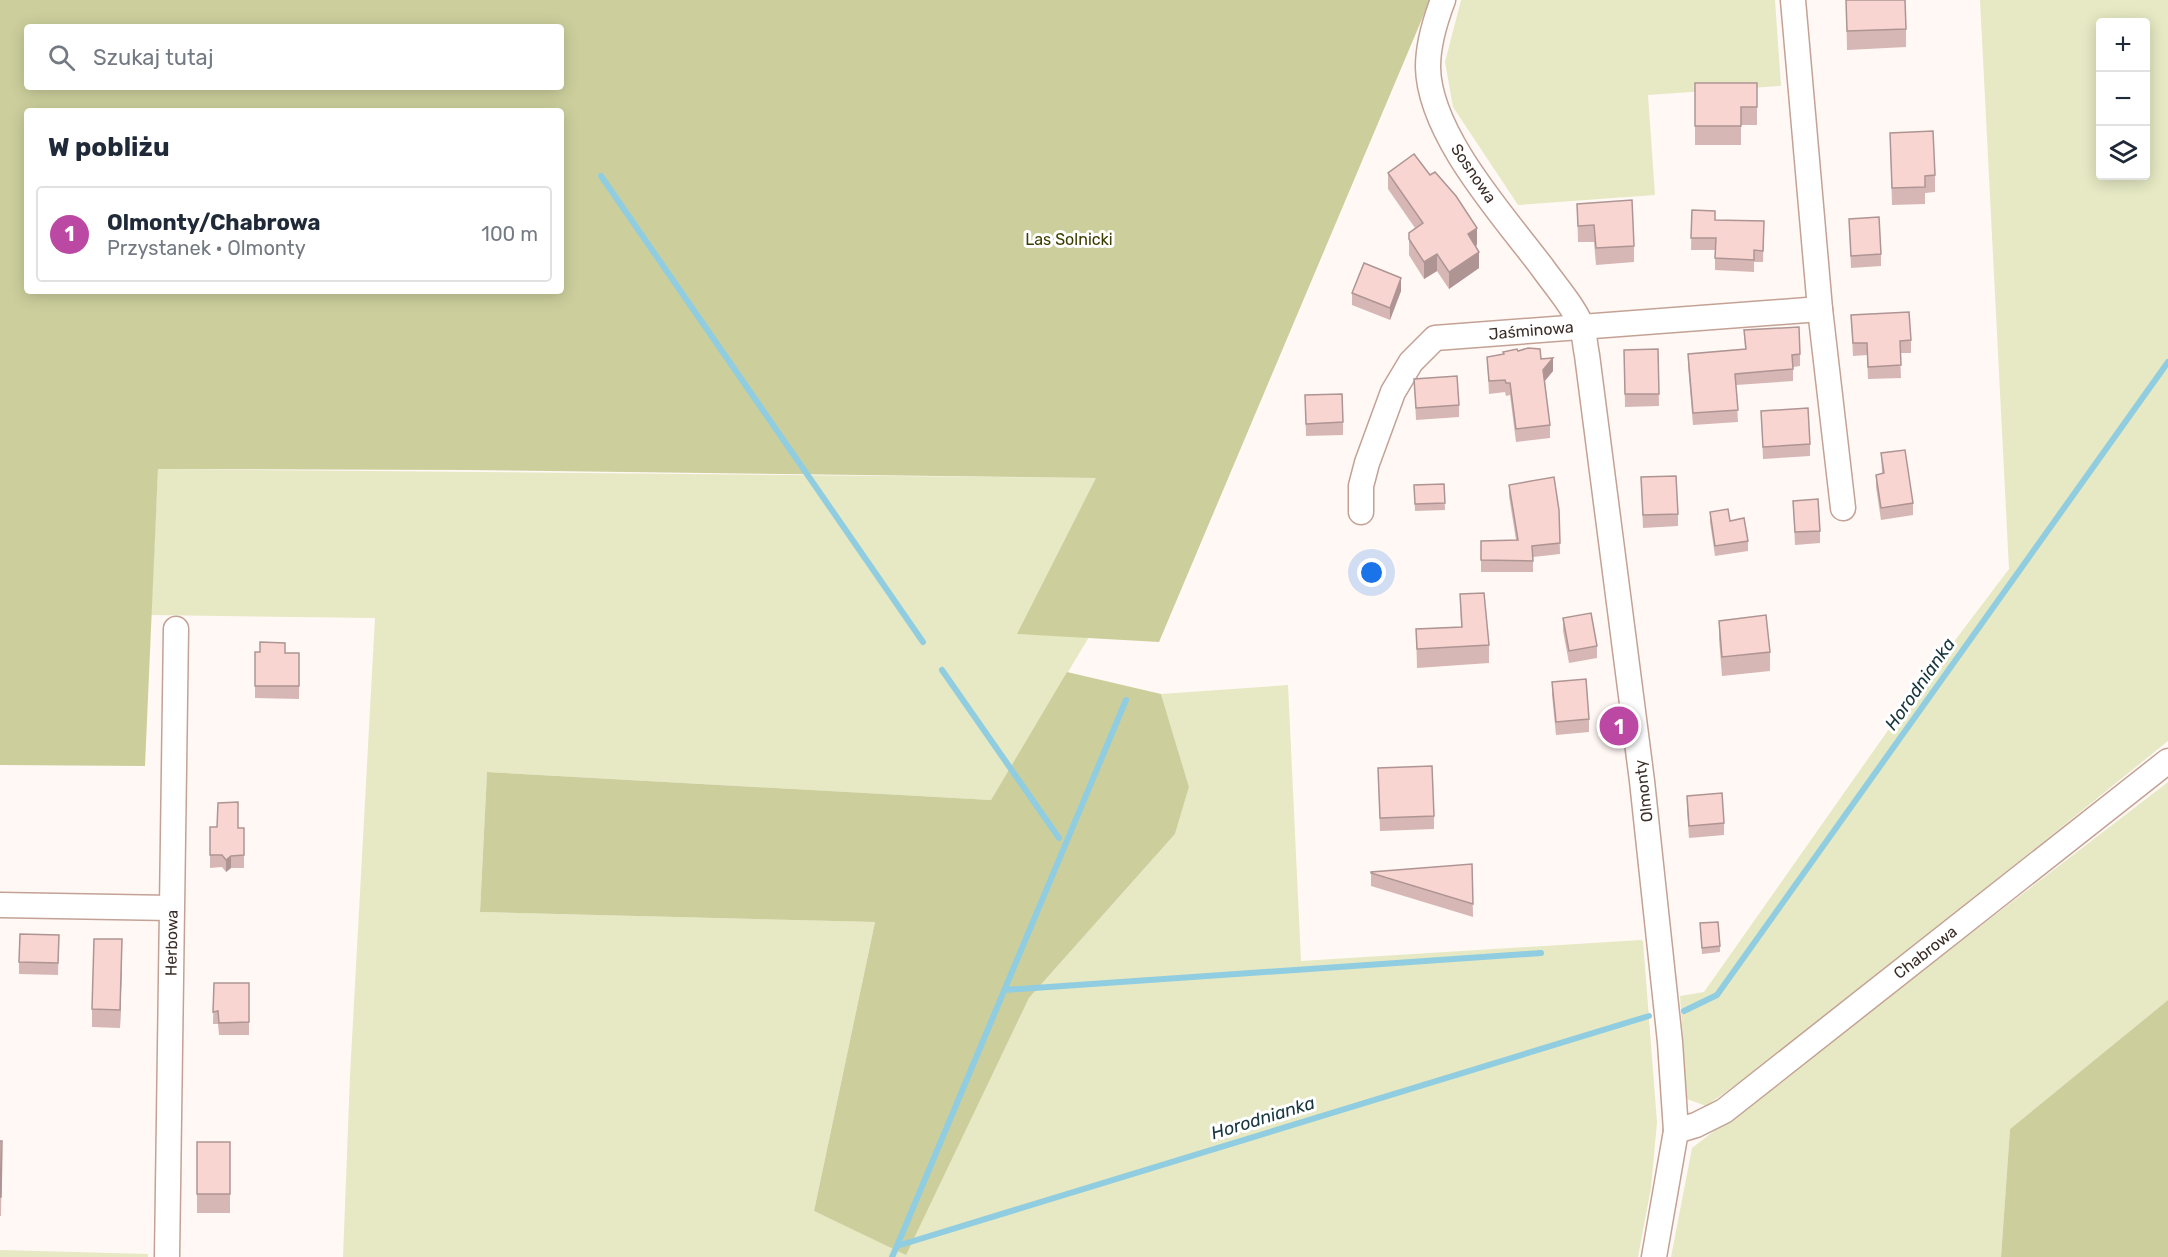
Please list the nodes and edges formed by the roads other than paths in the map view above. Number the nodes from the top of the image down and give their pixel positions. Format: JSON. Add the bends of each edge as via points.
{"nodes":[{"id":1,"x":1443,"y":0,"type":"edge"},
{"id":2,"x":1793,"y":0,"type":"edge"},
{"id":3,"x":1820,"y":309,"type":"junction"},
{"id":4,"x":1582,"y":326,"type":"junction"},
{"id":5,"x":1843,"y":507,"type":"dead end"},
{"id":6,"x":1361,"y":512,"type":"dead end"},
{"id":7,"x":176,"y":629,"type":"dead end"},
{"id":8,"x":2168,"y":761,"type":"edge"},
{"id":9,"x":0,"y":905,"type":"edge"},
{"id":10,"x":171,"y":908,"type":"junction"},
{"id":11,"x":1676,"y":1131,"type":"junction"},
{"id":12,"x":167,"y":1257,"type":"edge"},
{"id":13,"x":1654,"y":1257,"type":"edge"}],
"edges":[{"from":1,"to":4,"type":"street","name":"Sosnowa","via":[[1429,48],[1428,69],[1442,124],[1461,158]]},
{"from":2,"to":3,"type":"street"},
{"from":3,"to":4,"type":"street","name":"Jaśminowa"},
{"from":3,"to":5,"type":"street"},
{"from":4,"to":6,"type":"street","name":"Jaśminowa","via":[[1435,338],[1411,362],[1393,392],[1367,463],[1361,486]]},
{"from":4,"to":11,"type":"street","name":"Olmonty","via":[[1642,782]]},
{"from":7,"to":10,"type":"street","name":"Herbowa"},
{"from":8,"to":11,"type":"street","name":"Chabrowa","via":[[1724,1111]]},
{"from":9,"to":10,"type":"street"},
{"from":10,"to":12,"type":"street","name":"Herbowa"},
{"from":11,"to":13,"type":"street","name":"Olmonty"}]}
